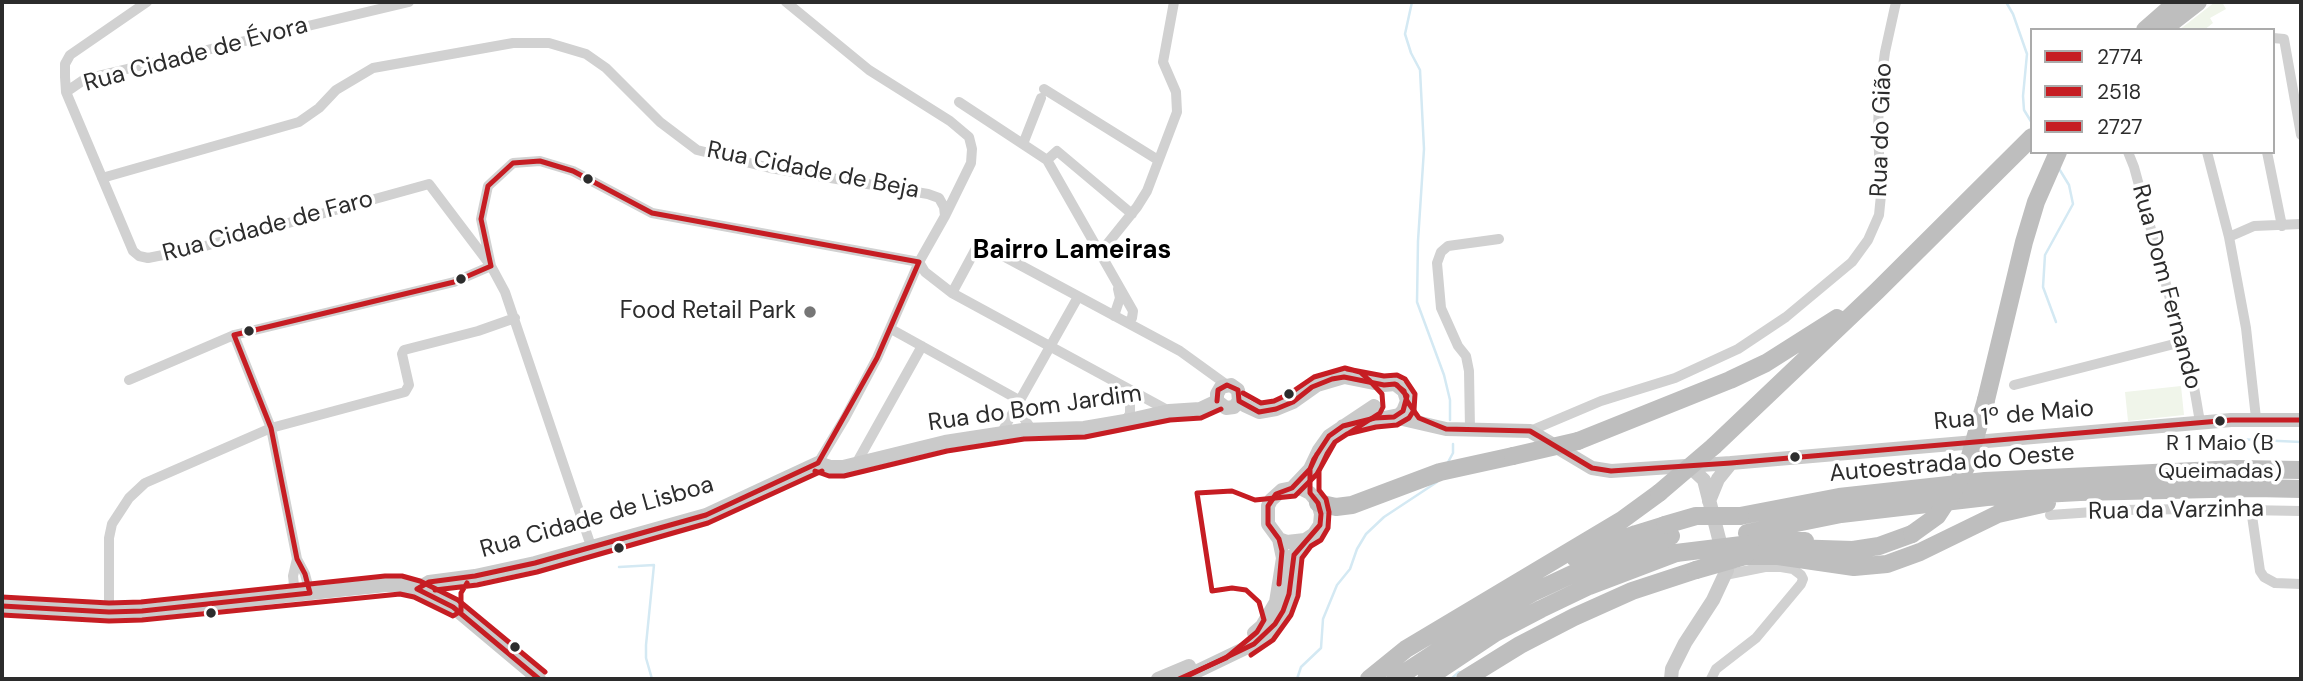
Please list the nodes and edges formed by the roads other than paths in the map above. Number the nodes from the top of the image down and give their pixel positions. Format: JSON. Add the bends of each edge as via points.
{"nodes":[{"id":1,"x":147,"y":2,"type":"edge"},
{"id":2,"x":409,"y":2,"type":"edge"},
{"id":3,"x":786,"y":2,"type":"edge"},
{"id":4,"x":1174,"y":2,"type":"edge"},
{"id":5,"x":1896,"y":2,"type":"edge"},
{"id":6,"x":2176,"y":2,"type":"edge"},
{"id":7,"x":2198,"y":2,"type":"edge"},
{"id":8,"x":2147,"y":28,"type":"edge"},
{"id":9,"x":2165,"y":28,"type":"edge"},
{"id":10,"x":2278,"y":39,"type":"edge"},
{"id":11,"x":66,"y":92,"type":"junction"},
{"id":12,"x":959,"y":102,"type":"dead end"},
{"id":13,"x":2301,"y":135,"type":"edge"},
{"id":14,"x":2030,"y":139,"type":"edge"},
{"id":15,"x":1023,"y":144,"type":"junction"},
{"id":16,"x":2058,"y":154,"type":"edge"},
{"id":17,"x":2129,"y":154,"type":"edge"},
{"id":18,"x":2208,"y":154,"type":"edge"},
{"id":19,"x":2267,"y":154,"type":"edge"},
{"id":20,"x":1047,"y":160,"type":"junction"},
{"id":21,"x":1158,"y":160,"type":"junction"},
{"id":22,"x":102,"y":178,"type":"junction"},
{"id":23,"x":1132,"y":214,"type":"junction"},
{"id":24,"x":945,"y":216,"type":"junction"},
{"id":25,"x":2301,"y":224,"type":"edge"},
{"id":26,"x":2282,"y":226,"type":"junction"},
{"id":27,"x":2230,"y":237,"type":"junction"},
{"id":28,"x":1499,"y":239,"type":"dead end"},
{"id":29,"x":1100,"y":253,"type":"junction"},
{"id":30,"x":919,"y":262,"type":"junction"},
{"id":31,"x":491,"y":265,"type":"junction"},
{"id":32,"x":1117,"y":283,"type":"junction"},
{"id":33,"x":1877,"y":291,"type":"junction"},
{"id":34,"x":952,"y":293,"type":"junction"},
{"id":35,"x":1078,"y":297,"type":"junction"},
{"id":36,"x":1114,"y":316,"type":"junction"},
{"id":37,"x":515,"y":318,"type":"junction"},
{"id":38,"x":1128,"y":322,"type":"junction"},
{"id":39,"x":891,"y":329,"type":"junction"},
{"id":40,"x":234,"y":335,"type":"junction"},
{"id":41,"x":2182,"y":342,"type":"junction"},
{"id":42,"x":922,"y":346,"type":"junction"},
{"id":43,"x":1051,"y":348,"type":"junction"},
{"id":44,"x":129,"y":380,"type":"dead end"},
{"id":45,"x":1356,"y":380,"type":"junction"},
{"id":46,"x":1111,"y":381,"type":"junction"},
{"id":47,"x":1384,"y":385,"type":"junction"},
{"id":48,"x":2014,"y":385,"type":"dead end"},
{"id":49,"x":1221,"y":393,"type":"junction"},
{"id":50,"x":1019,"y":400,"type":"junction"},
{"id":51,"x":1240,"y":401,"type":"junction"},
{"id":52,"x":1407,"y":401,"type":"junction"},
{"id":53,"x":1374,"y":402,"type":"junction"},
{"id":54,"x":1169,"y":411,"type":"junction"},
{"id":55,"x":1392,"y":417,"type":"junction"},
{"id":56,"x":2256,"y":418,"type":"junction"},
{"id":57,"x":2301,"y":419,"type":"edge"},
{"id":58,"x":1125,"y":422,"type":"junction"},
{"id":59,"x":2200,"y":422,"type":"junction"},
{"id":60,"x":1343,"y":426,"type":"junction"},
{"id":61,"x":271,"y":428,"type":"junction"},
{"id":62,"x":1446,"y":429,"type":"junction"},
{"id":63,"x":1470,"y":429,"type":"junction"},
{"id":64,"x":1032,"y":430,"type":"junction"},
{"id":65,"x":1002,"y":432,"type":"junction"},
{"id":66,"x":1530,"y":432,"type":"junction"},
{"id":67,"x":818,"y":463,"type":"junction"},
{"id":68,"x":1731,"y":463,"type":"junction"},
{"id":69,"x":856,"y":464,"type":"junction"},
{"id":70,"x":1712,"y":465,"type":"junction"},
{"id":71,"x":1689,"y":466,"type":"junction"},
{"id":72,"x":1310,"y":469,"type":"junction"},
{"id":73,"x":2301,"y":470,"type":"edge"},
{"id":74,"x":1711,"y":480,"type":"junction"},
{"id":75,"x":1292,"y":488,"type":"junction"},
{"id":76,"x":2301,"y":489,"type":"edge"},
{"id":77,"x":2080,"y":492,"type":"junction"},
{"id":78,"x":1314,"y":498,"type":"junction"},
{"id":79,"x":2251,"y":509,"type":"junction"},
{"id":80,"x":2301,"y":511,"type":"edge"},
{"id":81,"x":2050,"y":515,"type":"dead end"},
{"id":82,"x":1745,"y":537,"type":"junction"},
{"id":83,"x":1671,"y":538,"type":"junction"},
{"id":84,"x":1279,"y":539,"type":"junction"},
{"id":85,"x":1306,"y":540,"type":"junction"},
{"id":86,"x":591,"y":546,"type":"junction"},
{"id":87,"x":1725,"y":575,"type":"junction"},
{"id":88,"x":460,"y":578,"type":"junction"},
{"id":89,"x":2301,"y":584,"type":"edge"},
{"id":90,"x":417,"y":589,"type":"junction"},
{"id":91,"x":1498,"y":593,"type":"junction"},
{"id":92,"x":302,"y":594,"type":"junction"},
{"id":93,"x":2,"y":606,"type":"edge"},
{"id":94,"x":453,"y":607,"type":"junction"},
{"id":95,"x":109,"y":612,"type":"junction"},
{"id":96,"x":539,"y":679,"type":"edge"},
{"id":97,"x":1158,"y":679,"type":"edge"},
{"id":98,"x":1181,"y":679,"type":"edge"},
{"id":99,"x":1368,"y":679,"type":"edge"},
{"id":100,"x":1395,"y":679,"type":"edge"},
{"id":101,"x":1426,"y":679,"type":"edge"},
{"id":102,"x":1465,"y":679,"type":"edge"},
{"id":103,"x":1671,"y":679,"type":"edge"},
{"id":104,"x":1711,"y":679,"type":"edge"}],
"edges":[{"from":1,"to":11,"type":"street","name":"Rua Cidade de Faro","via":[[69,55]]},
{"from":2,"to":11,"type":"street","name":"Rua Cidade de Évora","via":[[85,79]]},
{"from":3,"to":24,"type":"street","via":[[869,70],[969,137],[971,163]]},
{"from":4,"to":21,"type":"street","via":[[1163,62],[1176,92],[1177,112]]},
{"from":5,"to":66,"type":"street","name":"Rua do Gião","via":[[1879,96],[1879,215],[1852,262],[1786,317],[1738,349],[1675,378],[1601,401]]},
{"from":6,"to":8,"type":"highway"},
{"from":7,"to":9,"type":"highway"},
{"from":10,"to":13,"type":"street"},
{"from":11,"to":22,"type":"street","name":"Rua Cidade de Faro"},
{"from":12,"to":15,"type":"street"},
{"from":14,"to":33,"type":"highway"},
{"from":15,"to":20,"type":"street"},
{"from":15,"to":21,"type":"street","via":[[1043,93]]},
{"from":16,"to":82,"type":"highway","bridge":true,"via":[[2028,229],[1968,463],[1937,516],[1912,534],[1853,550],[1794,539]]},
{"from":17,"to":41,"type":"street","name":"Rua Dom Fernando"},
{"from":18,"to":27,"type":"street"},
{"from":19,"to":26,"type":"street"},
{"from":20,"to":23,"type":"street","via":[[1057,151]]},
{"from":20,"to":29,"type":"street"},
{"from":21,"to":23,"type":"street","via":[[1147,191]]},
{"from":22,"to":24,"type":"street","name":"Rua Cidade de Beja","via":[[299,122],[336,90],[373,68],[513,43],[549,43],[586,54],[606,68],[660,122],[697,150],[770,168],[928,194],[939,198]]},
{"from":22,"to":31,"type":"street","name":"Rua Cidade de Faro","via":[[139,256],[198,248],[429,184]]},
{"from":23,"to":29,"type":"street"},
{"from":24,"to":30,"type":"street"},
{"from":25,"to":26,"type":"street"},
{"from":26,"to":27,"type":"street","via":[[2254,226]]},
{"from":27,"to":56,"type":"street"},
{"from":28,"to":63,"type":"street","via":[[1448,246],[1437,263],[1441,308],[1469,371]]},
{"from":29,"to":32,"type":"street"},
{"from":30,"to":31,"type":"street","via":[[652,214],[573,171],[540,161],[513,163],[488,186],[481,219]]},
{"from":30,"to":34,"type":"street"},
{"from":30,"to":39,"type":"street"},
{"from":31,"to":37,"type":"street"},
{"from":31,"to":40,"type":"street","via":[[454,282]]},
{"from":32,"to":36,"type":"street","via":[[1120,298]]},
{"from":32,"to":38,"type":"street","via":[[1133,311]]},
{"from":33,"to":78,"type":"highway","bridge":true,"via":[[1766,363],[1578,441],[1440,471],[1352,505],[1336,507]]},
{"from":33,"to":91,"type":"highway","bridge":true,"via":[[1659,494]]},
{"from":34,"to":35,"type":"street","via":[[979,243]]},
{"from":34,"to":43,"type":"street"},
{"from":35,"to":36,"type":"street"},
{"from":35,"to":43,"type":"street"},
{"from":36,"to":38,"type":"street"},
{"from":37,"to":61,"type":"street","via":[[404,350],[410,385],[405,392]]},
{"from":37,"to":86,"type":"street"},
{"from":38,"to":49,"type":"street","via":[[1180,351],[1210,374]]},
{"from":39,"to":42,"type":"street"},
{"from":39,"to":67,"type":"street"},
{"from":40,"to":44,"type":"street"},
{"from":40,"to":61,"type":"street"},
{"from":41,"to":48,"type":"street"},
{"from":41,"to":59,"type":"street","name":"Rua Dom Fernando"},
{"from":42,"to":50,"type":"street"},
{"from":42,"to":69,"type":"street"},
{"from":43,"to":46,"type":"street"},
{"from":43,"to":50,"type":"street"},
{"from":45,"to":47,"type":"street","name":"Rua do Bom Jardim"},
{"from":45,"to":51,"type":"street","name":"Rua do Bom Jardim","via":[[1332,379],[1276,409],[1259,412]]},
{"from":45,"to":53,"type":"street"},
{"from":46,"to":54,"type":"street"},
{"from":46,"to":58,"type":"street","via":[[1130,400]]},
{"from":47,"to":52,"type":"street","via":[[1400,387]]},
{"from":47,"to":53,"type":"street"},
{"from":49,"to":51,"type":"street","via":[[1238,390]]},
{"from":49,"to":51,"type":"street","name":"Rua do Bom Jardim","via":[[1223,407],[1231,408]]},
{"from":49,"to":54,"type":"street","name":"Rua do Bom Jardim","via":[[1200,409]]},
{"from":50,"to":64,"type":"street","via":[[1021,414]]},
{"from":50,"to":65,"type":"street"},
{"from":52,"to":55,"type":"street","via":[[1403,411]]},
{"from":52,"to":62,"type":"street","via":[[1419,418]]},
{"from":53,"to":55,"type":"street","via":[[1379,413]]},
{"from":53,"to":60,"type":"street"},
{"from":54,"to":58,"type":"street","name":"Rua do Bom Jardim"},
{"from":55,"to":60,"type":"street"},
{"from":55,"to":62,"type":"street"},
{"from":56,"to":57,"type":"street","name":"Rua 1º de Maio"},
{"from":56,"to":59,"type":"street","name":"Rua 1º de Maio"},
{"from":58,"to":64,"type":"street","name":"Rua do Bom Jardim"},
{"from":59,"to":68,"type":"street","name":"Rua 1º de Maio"},
{"from":60,"to":72,"type":"street","via":[[1329,436]]},
{"from":61,"to":92,"type":"street","via":[[297,559],[293,576]]},
{"from":61,"to":95,"type":"street","via":[[145,483],[128,498],[112,524]]},
{"from":62,"to":63,"type":"street"},
{"from":63,"to":66,"type":"street"},
{"from":64,"to":65,"type":"street","name":"Rua do Bom Jardim"},
{"from":65,"to":69,"type":"street","name":"Rua do Bom Jardim"},
{"from":66,"to":71,"type":"street","via":[[1592,468]]},
{"from":67,"to":69,"type":"street","name":"Rua do Bom Jardim","via":[[830,467]]},
{"from":67,"to":86,"type":"street","name":"Rua Cidade de Lisboa","via":[[706,515]]},
{"from":68,"to":70,"type":"street","name":"Rua 1º de Maio"},
{"from":68,"to":74,"type":"street"},
{"from":70,"to":71,"type":"street"},
{"from":70,"to":74,"type":"street"},
{"from":71,"to":74,"type":"street"},
{"from":72,"to":75,"type":"street"},
{"from":72,"to":78,"type":"street"},
{"from":73,"to":82,"type":"highway","name":"Autoestrada do Oeste","via":[[1985,481],[1839,497]]},
{"from":74,"to":87,"type":"street","via":[[1709,501]]},
{"from":75,"to":78,"type":"street"},
{"from":75,"to":84,"type":"street","via":[[1276,494],[1268,506],[1268,524]]},
{"from":76,"to":77,"type":"highway","name":"Autoestrada do Oeste"},
{"from":77,"to":82,"type":"highway","name":"Autoestrada do Oeste","via":[[1842,514]]},
{"from":77,"to":82,"type":"highway","via":[[1998,514],[1887,564],[1854,567],[1778,556]]},
{"from":78,"to":85,"type":"street","via":[[1320,524]]},
{"from":79,"to":80,"type":"street","name":"Rua da Varzinha"},
{"from":79,"to":81,"type":"street","name":"Rua da Varzinha"},
{"from":79,"to":89,"type":"street","via":[[2260,571],[2275,583]]},
{"from":82,"to":83,"type":"highway","bridge":true},
{"from":82,"to":83,"type":"highway","bridge":true,"via":[[1696,516]]},
{"from":82,"to":102,"type":"highway","bridge":true,"via":[[1696,570],[1574,617]]},
{"from":83,"to":91,"type":"highway","via":[[1636,534]]},
{"from":83,"to":100,"type":"highway","via":[[1534,592]]},
{"from":83,"to":101,"type":"highway","via":[[1495,633]]},
{"from":84,"to":85,"type":"street"},
{"from":84,"to":97,"type":"street","via":[[1283,558],[1276,602],[1262,626],[1239,642]]},
{"from":85,"to":98,"type":"street","via":[[1294,555],[1283,611],[1266,634]]},
{"from":86,"to":88,"type":"street","name":"Rua Cidade de Lisboa"},
{"from":87,"to":103,"type":"street","via":[[1685,643]]},
{"from":87,"to":104,"type":"street","via":[[1781,567],[1793,569],[1802,579],[1756,638],[1716,668]]},
{"from":88,"to":90,"type":"street","name":"Rua Cidade de Lisboa","via":[[429,582]]},
{"from":88,"to":94,"type":"street","via":[[453,591]]},
{"from":90,"to":92,"type":"street","via":[[386,585]]},
{"from":90,"to":94,"type":"street"},
{"from":91,"to":99,"type":"highway","via":[[1406,649]]},
{"from":92,"to":95,"type":"street"},
{"from":93,"to":95,"type":"street"},
{"from":94,"to":96,"type":"street"}]}
